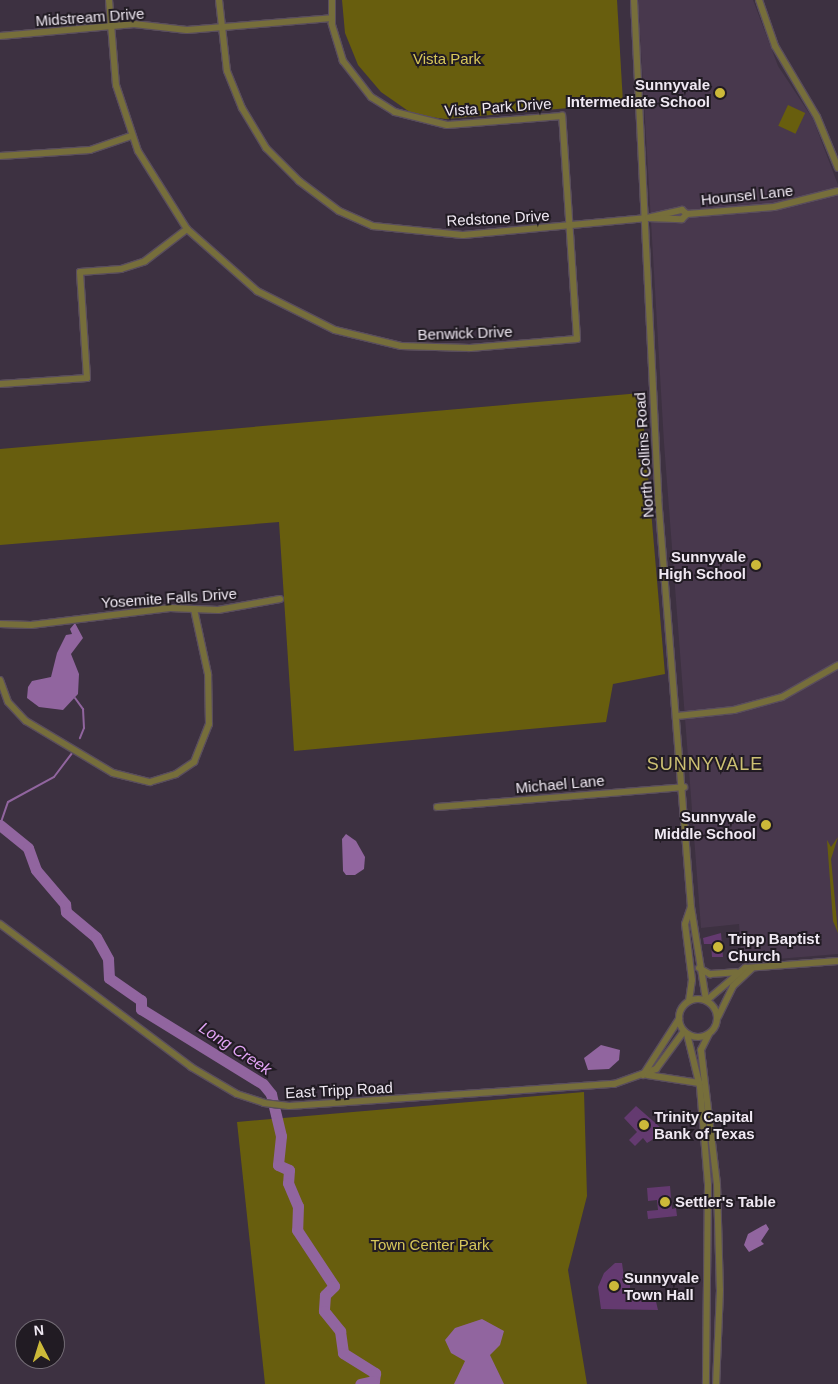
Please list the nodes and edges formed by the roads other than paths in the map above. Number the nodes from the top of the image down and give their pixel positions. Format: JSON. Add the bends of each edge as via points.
{"nodes":[{"id":1,"x":109,"y":0,"type":"edge"},
{"id":2,"x":219,"y":0,"type":"edge"},
{"id":3,"x":332,"y":0,"type":"edge"},
{"id":4,"x":634,"y":0,"type":"edge"},
{"id":5,"x":759,"y":0,"type":"edge"},
{"id":6,"x":332,"y":18,"type":"junction"},
{"id":7,"x":219,"y":27,"type":"junction"},
{"id":8,"x":108,"y":28,"type":"junction"},
{"id":9,"x":0,"y":36,"type":"edge"},
{"id":10,"x":131,"y":136,"type":"junction"},
{"id":11,"x":0,"y":156,"type":"edge"},
{"id":12,"x":838,"y":168,"type":"edge"},
{"id":13,"x":838,"y":191,"type":"edge"},
{"id":14,"x":647,"y":218,"type":"junction"},
{"id":15,"x":569,"y":226,"type":"junction"},
{"id":16,"x":187,"y":229,"type":"junction"},
{"id":17,"x":0,"y":384,"type":"edge"},
{"id":18,"x":280,"y":599,"type":"dead end"},
{"id":19,"x":194,"y":610,"type":"junction"},
{"id":20,"x":0,"y":624,"type":"edge"},
{"id":21,"x":838,"y":665,"type":"edge"},
{"id":22,"x":0,"y":680,"type":"edge"},
{"id":23,"x":677,"y":716,"type":"junction"},
{"id":24,"x":684,"y":787,"type":"junction"},
{"id":25,"x":437,"y":807,"type":"dead end"},
{"id":26,"x":691,"y":907,"type":"junction"},
{"id":27,"x":0,"y":924,"type":"edge"},
{"id":28,"x":838,"y":961,"type":"edge"},
{"id":29,"x":760,"y":966,"type":"junction"},
{"id":30,"x":698,"y":968,"type":"junction"},
{"id":31,"x":736,"y":972,"type":"junction"},
{"id":32,"x":706,"y":1000,"type":"junction"},
{"id":33,"x":689,"y":1001,"type":"junction"},
{"id":34,"x":679,"y":1019,"type":"junction"},
{"id":35,"x":718,"y":1019,"type":"junction"},
{"id":36,"x":686,"y":1032,"type":"junction"},
{"id":37,"x":709,"y":1034,"type":"junction"},
{"id":38,"x":643,"y":1075,"type":"junction"},
{"id":39,"x":698,"y":1083,"type":"junction"},
{"id":40,"x":714,"y":1144,"type":"junction"},
{"id":41,"x":705,"y":1145,"type":"junction"},
{"id":42,"x":708,"y":1204,"type":"junction"},
{"id":43,"x":718,"y":1204,"type":"junction"},
{"id":44,"x":708,"y":1341,"type":"junction"},
{"id":45,"x":718,"y":1342,"type":"junction"},
{"id":46,"x":706,"y":1384,"type":"edge"},
{"id":47,"x":716,"y":1384,"type":"edge"}],
"edges":[{"from":1,"to":8,"type":"street","name":"Benwick Drive"},
{"from":2,"to":7,"type":"street","name":"Redstone Drive"},
{"from":3,"to":6,"type":"street","name":"Vista Park Drive"},
{"from":4,"to":14,"type":"street","name":"North Collins Road"},
{"from":5,"to":12,"type":"street","via":[[775,46],[817,117]]},
{"from":6,"to":7,"type":"street","name":"Midstream Drive"},
{"from":6,"to":15,"type":"street","name":"Vista Park Drive","via":[[339,50],[354,78],[371,97],[395,112],[447,125],[562,116]]},
{"from":7,"to":8,"type":"street","name":"Midstream Drive","via":[[187,30],[134,24]]},
{"from":7,"to":15,"type":"street","name":"Redstone Drive","via":[[227,71],[242,108],[266,148],[299,181],[339,211],[373,226],[410,232],[463,235]]},
{"from":8,"to":9,"type":"street","name":"Midstream Drive"},
{"from":8,"to":10,"type":"street","name":"Benwick Drive","via":[[116,85]]},
{"from":10,"to":11,"type":"street","via":[[90,150]]},
{"from":10,"to":16,"type":"street","name":"Benwick Drive","via":[[152,179]]},
{"from":13,"to":14,"type":"street","name":"Hounsel Lane","via":[[774,207],[687,214],[682,219]]},
{"from":14,"to":15,"type":"street","name":"Redstone Drive"},
{"from":14,"to":23,"type":"street","name":"North Collins Road","via":[[652,404]]},
{"from":15,"to":16,"type":"street","name":"Benwick Drive","via":[[577,339],[446,349],[356,336],[314,322],[257,291]]},
{"from":16,"to":17,"type":"street","via":[[145,261],[121,269],[80,272],[87,378]]},
{"from":18,"to":19,"type":"street","name":"Yosemite Falls Drive","via":[[218,610]]},
{"from":19,"to":20,"type":"street","name":"Yosemite Falls Drive","via":[[128,611],[31,625]]},
{"from":19,"to":22,"type":"street","via":[[197,638],[206,661],[209,724],[194,762],[176,774],[150,782],[112,773],[26,722],[8,702]]},
{"from":21,"to":23,"type":"street","via":[[774,700],[734,710]]},
{"from":23,"to":24,"type":"street","name":"North Collins Road"},
{"from":24,"to":25,"type":"street","name":"Michael Lane"},
{"from":24,"to":26,"type":"street","name":"North Collins Road"},
{"from":26,"to":30,"type":"street","name":"North Collins Road"},
{"from":26,"to":33,"type":"street","name":"North Collins Road","via":[[685,924],[692,980]]},
{"from":27,"to":38,"type":"street","name":"East Tripp Road","via":[[191,1067],[260,1102],[285,1106],[614,1084]]},
{"from":28,"to":29,"type":"street"},
{"from":29,"to":31,"type":"street"},
{"from":29,"to":35,"type":"street","via":[[746,972],[733,986]]},
{"from":30,"to":31,"type":"street","via":[[710,974]]},
{"from":30,"to":32,"type":"street","name":"North Collins Road"},
{"from":31,"to":32,"type":"street"},
{"from":32,"to":33,"type":"street"},
{"from":32,"to":35,"type":"street","via":[[715,1007]]},
{"from":33,"to":34,"type":"street","via":[[681,1009]]},
{"from":34,"to":36,"type":"street"},
{"from":34,"to":38,"type":"street"},
{"from":35,"to":37,"type":"street"},
{"from":36,"to":37,"type":"street","via":[[697,1037]]},
{"from":36,"to":38,"type":"street","name":"East Tripp Road","via":[[662,1063]]},
{"from":36,"to":39,"type":"street"},
{"from":37,"to":40,"type":"street","via":[[701,1050]]},
{"from":38,"to":39,"type":"street"},
{"from":39,"to":41,"type":"street"},
{"from":40,"to":41,"type":"street"},
{"from":40,"to":43,"type":"street"},
{"from":41,"to":42,"type":"street"},
{"from":42,"to":43,"type":"street"},
{"from":42,"to":44,"type":"street"},
{"from":43,"to":45,"type":"street"},
{"from":44,"to":45,"type":"street"},
{"from":44,"to":46,"type":"street"},
{"from":45,"to":47,"type":"street"}]}
